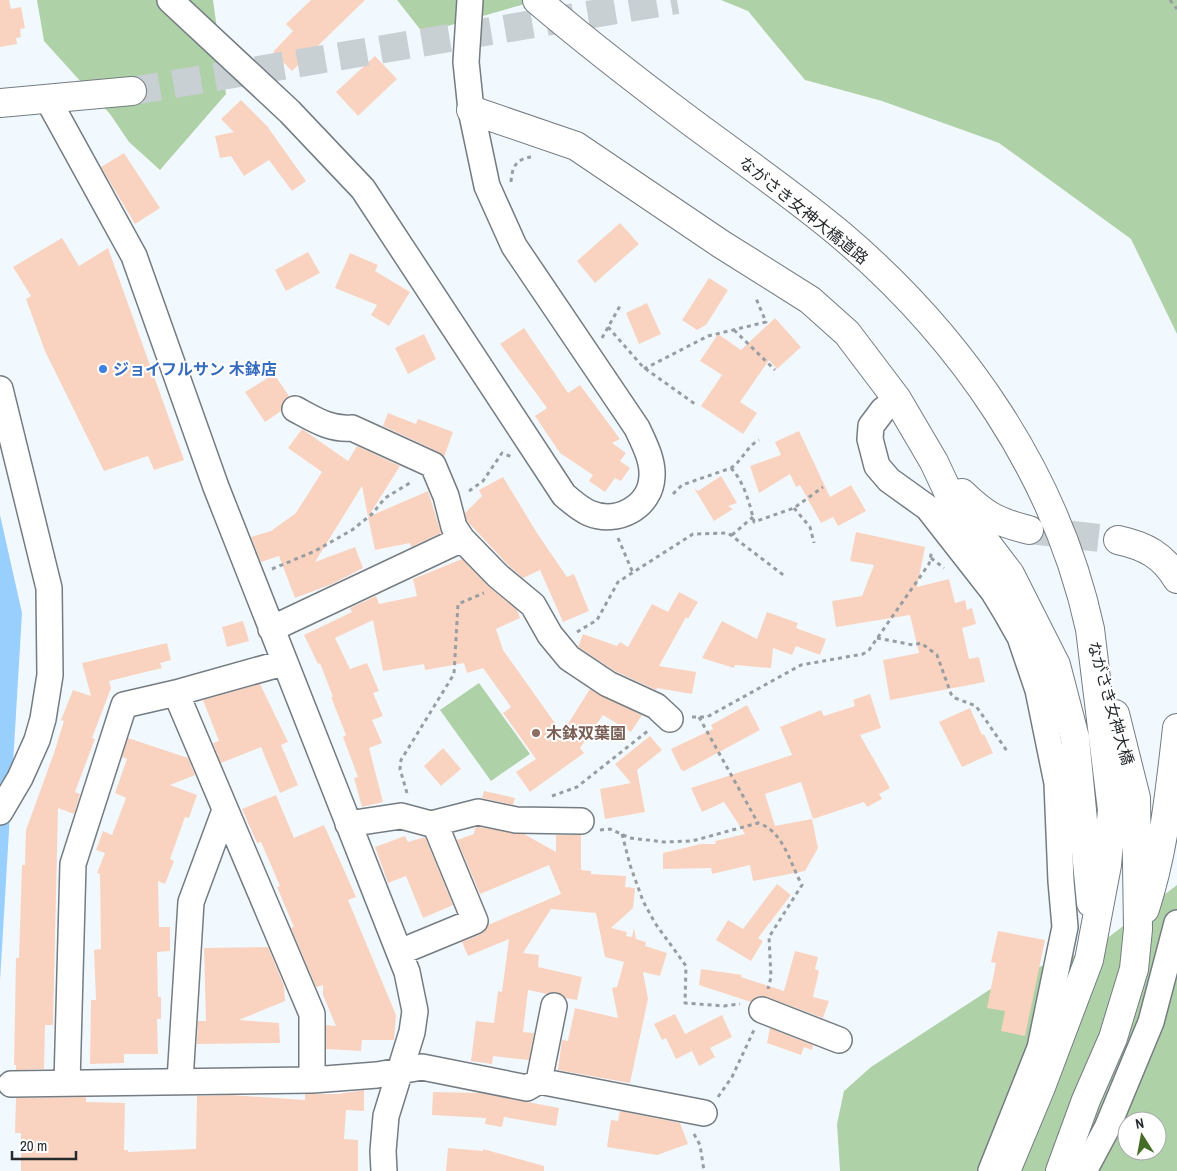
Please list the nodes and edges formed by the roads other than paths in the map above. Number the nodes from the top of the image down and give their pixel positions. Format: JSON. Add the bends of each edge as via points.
{"nodes":[{"id":1,"x":170,"y":0,"type":"edge"},
{"id":2,"x":470,"y":0,"type":"edge"},
{"id":3,"x":537,"y":0,"type":"edge"},
{"id":4,"x":132,"y":91,"type":"tunnel mouth"},
{"id":5,"x":47,"y":98,"type":"junction"},
{"id":6,"x":0,"y":103,"type":"edge"},
{"id":7,"x":470,"y":110,"type":"junction"},
{"id":8,"x":897,"y":399,"type":"junction"},
{"id":9,"x":2,"y":402,"type":"edge"},
{"id":10,"x":295,"y":409,"type":"dead end"},
{"id":11,"x":934,"y":462,"type":"junction"},
{"id":12,"x":1029,"y":530,"type":"tunnel mouth"},
{"id":13,"x":462,"y":539,"type":"junction"},
{"id":14,"x":1118,"y":540,"type":"tunnel mouth"},
{"id":15,"x":1177,"y":579,"type":"edge"},
{"id":16,"x":271,"y":629,"type":"junction"},
{"id":17,"x":1090,"y":629,"type":"junction"},
{"id":18,"x":284,"y":663,"type":"junction"},
{"id":19,"x":176,"y":693,"type":"junction"},
{"id":20,"x":670,"y":719,"type":"road end"},
{"id":21,"x":1177,"y":728,"type":"edge"},
{"id":22,"x":225,"y":810,"type":"junction"},
{"id":23,"x":0,"y":812,"type":"edge"},
{"id":24,"x":581,"y":821,"type":"road end"},
{"id":25,"x":348,"y":824,"type":"junction"},
{"id":26,"x":435,"y":824,"type":"junction"},
{"id":27,"x":1177,"y":923,"type":"edge"},
{"id":28,"x":1094,"y":928,"type":"junction"},
{"id":29,"x":1138,"y":930,"type":"junction"},
{"id":30,"x":400,"y":952,"type":"junction"},
{"id":31,"x":554,"y":1006,"type":"dead end"},
{"id":32,"x":762,"y":1010,"type":"road end"},
{"id":33,"x":840,"y":1040,"type":"dead end"},
{"id":34,"x":399,"y":1070,"type":"junction"},
{"id":35,"x":312,"y":1080,"type":"junction"},
{"id":36,"x":180,"y":1081,"type":"junction"},
{"id":37,"x":539,"y":1081,"type":"junction"},
{"id":38,"x":67,"y":1083,"type":"junction"},
{"id":39,"x":11,"y":1084,"type":"dead end"},
{"id":40,"x":704,"y":1113,"type":"road end"},
{"id":41,"x":384,"y":1171,"type":"edge"},
{"id":42,"x":991,"y":1171,"type":"edge"},
{"id":43,"x":1006,"y":1171,"type":"edge"},
{"id":44,"x":1021,"y":1171,"type":"edge"},
{"id":45,"x":1043,"y":1171,"type":"edge"},
{"id":46,"x":1060,"y":1171,"type":"edge"},
{"id":47,"x":1084,"y":1171,"type":"edge"}],
"edges":[{"from":1,"to":7,"type":"street","via":[[290,112],[363,189],[564,495],[590,514],[610,516],[626,513],[648,494],[652,478],[648,454],[637,428],[514,246],[487,186]]},
{"from":2,"to":7,"type":"street","via":[[466,62]]},
{"from":3,"to":17,"type":"main road","name":"ながさき女神大橋道路","via":[[585,41],[841,236],[922,312],[969,370],[1031,466],[1050,507]]},
{"from":4,"to":5,"type":"main road"},
{"from":5,"to":6,"type":"main road"},
{"from":5,"to":16,"type":"street","via":[[134,256],[216,487]]},
{"from":7,"to":8,"type":"main road","via":[[576,146],[720,244],[810,300],[847,333]]},
{"from":8,"to":11,"type":"main road"},
{"from":8,"to":42,"type":"street","via":[[871,426],[870,439],[877,466],[889,480],[928,508],[993,591],[1007,614],[1020,637],[1038,690],[1057,783],[1066,927],[1040,1048]]},
{"from":9,"to":23,"type":"street","via":[[49,588],[50,675],[37,740]]},
{"from":10,"to":13,"type":"street","via":[[324,424],[341,429],[352,428],[432,465],[447,499],[454,527]]},
{"from":11,"to":12,"type":"main road","via":[[984,514],[1007,525]]},
{"from":11,"to":28,"type":"main road","via":[[949,494],[1010,574],[1056,665],[1075,738]]},
{"from":13,"to":16,"type":"street"},
{"from":13,"to":20,"type":"street","via":[[533,605],[550,635],[568,656],[608,684],[656,706]]},
{"from":14,"to":15,"type":"main road","via":[[1157,554]]},
{"from":16,"to":18,"type":"street"},
{"from":17,"to":28,"type":"main road","name":"ながさき女神大橋","via":[[1112,810],[1107,865]]},
{"from":17,"to":29,"type":"main road","name":"ながさき女神大橋","via":[[1104,667],[1136,798]]},
{"from":18,"to":19,"type":"street"},
{"from":18,"to":25,"type":"street"},
{"from":19,"to":22,"type":"street"},
{"from":19,"to":38,"type":"street","via":[[124,705],[73,864]]},
{"from":21,"to":29,"type":"main road","via":[[1157,872]]},
{"from":22,"to":35,"type":"street","via":[[312,1014]]},
{"from":22,"to":36,"type":"street","via":[[191,902]]},
{"from":24,"to":26,"type":"street","via":[[516,820],[478,812]]},
{"from":25,"to":26,"type":"street","via":[[401,816]]},
{"from":25,"to":30,"type":"street"},
{"from":26,"to":30,"type":"street","via":[[475,921]]},
{"from":27,"to":47,"type":"street","via":[[1150,1022],[1107,1128]]},
{"from":28,"to":43,"type":"main road","name":"ながさき女神大橋","via":[[1089,960],[1070,1014]]},
{"from":28,"to":44,"type":"main road","name":"ながさき女神大橋","via":[[1099,967],[1081,1029]]},
{"from":29,"to":45,"type":"main road","name":"ながさき女神大橋"},
{"from":29,"to":46,"type":"main road","name":"ながさき女神大橋","via":[[1134,969],[1113,1038]]},
{"from":30,"to":34,"type":"street","via":[[415,1011],[412,1032]]},
{"from":31,"to":37,"type":"street"},
{"from":32,"to":33,"type":"street"},
{"from":34,"to":35,"type":"street"},
{"from":34,"to":37,"type":"street","via":[[422,1067],[527,1088]]},
{"from":34,"to":41,"type":"street","via":[[386,1116]]},
{"from":35,"to":36,"type":"street"},
{"from":36,"to":38,"type":"street"},
{"from":37,"to":40,"type":"street"},
{"from":38,"to":39,"type":"street"}]}
